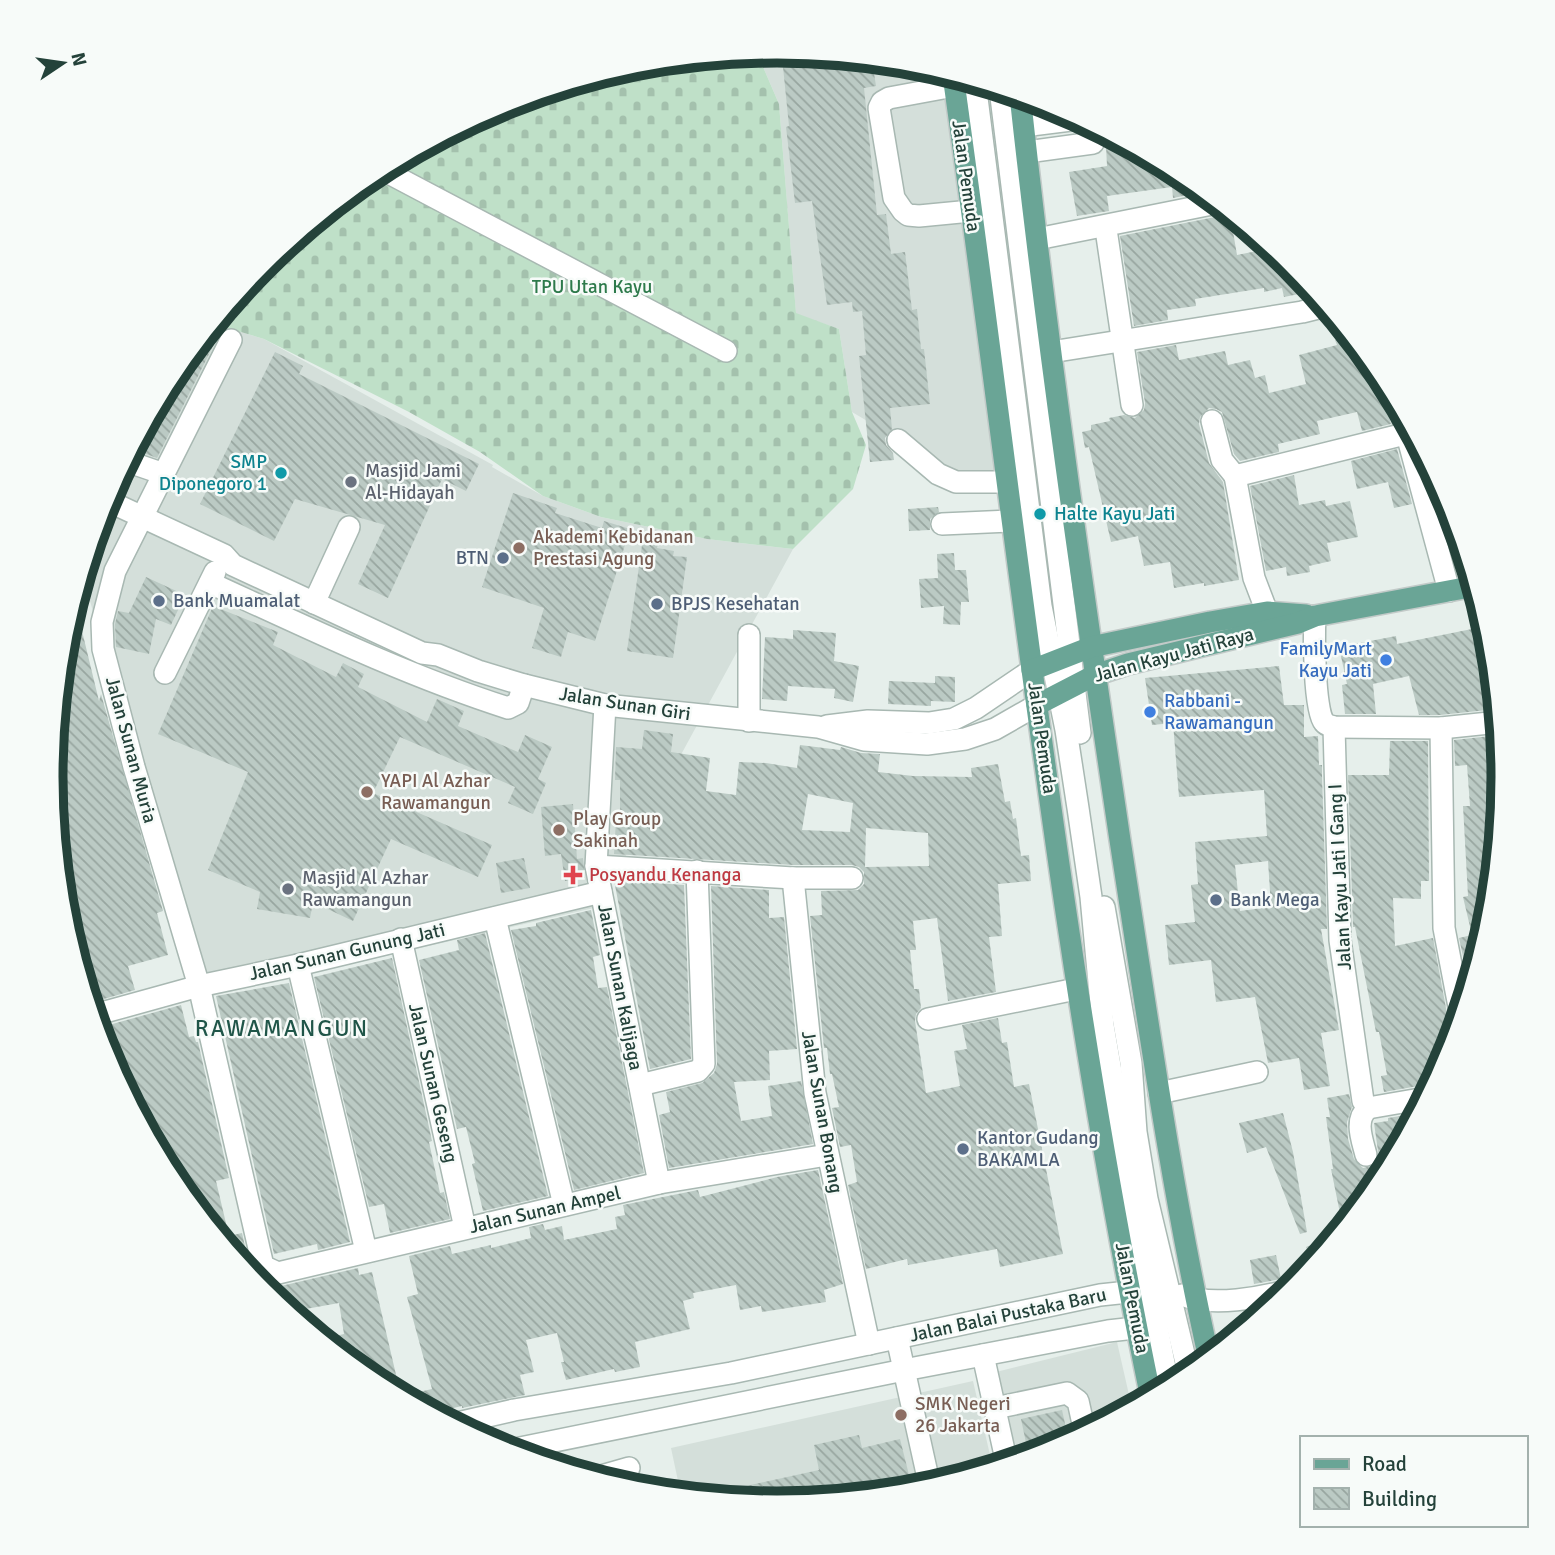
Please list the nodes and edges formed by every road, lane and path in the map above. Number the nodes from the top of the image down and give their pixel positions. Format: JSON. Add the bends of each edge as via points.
{"nodes":[{"id":1,"x":948,"y":84,"type":"edge"},
{"id":2,"x":961,"y":87,"type":"edge"},
{"id":3,"x":962,"y":87,"type":"edge"},
{"id":4,"x":1001,"y":99,"type":"edge"},
{"id":5,"x":1021,"y":106,"type":"edge"},
{"id":6,"x":1059,"y":121,"type":"edge"},
{"id":7,"x":1023,"y":126,"type":"junction"},
{"id":8,"x":1093,"y":143,"type":"dead end"},
{"id":9,"x":1027,"y":152,"type":"junction"},
{"id":10,"x":393,"y":175,"type":"edge"},
{"id":11,"x":1205,"y":206,"type":"edge"},
{"id":12,"x":971,"y":211,"type":"junction"},
{"id":13,"x":1107,"y":236,"type":"dead end"},
{"id":14,"x":1037,"y":240,"type":"junction"},
{"id":15,"x":1317,"y":308,"type":"edge"},
{"id":16,"x":1123,"y":339,"type":"junction"},
{"id":17,"x":231,"y":340,"type":"dead end"},
{"id":18,"x":726,"y":351,"type":"dead end"},
{"id":19,"x":1051,"y":352,"type":"junction"},
{"id":20,"x":1132,"y":405,"type":"dead end"},
{"id":21,"x":1212,"y":421,"type":"dead end"},
{"id":22,"x":1404,"y":435,"type":"edge"},
{"id":23,"x":898,"y":440,"type":"dead end"},
{"id":24,"x":1416,"y":457,"type":"edge"},
{"id":25,"x":136,"y":464,"type":"edge"},
{"id":26,"x":164,"y":474,"type":"junction"},
{"id":27,"x":1235,"y":476,"type":"junction"},
{"id":28,"x":1005,"y":482,"type":"junction"},
{"id":29,"x":117,"y":505,"type":"edge"},
{"id":30,"x":141,"y":515,"type":"junction"},
{"id":31,"x":1010,"y":521,"type":"junction"},
{"id":32,"x":942,"y":524,"type":"dead end"},
{"id":33,"x":349,"y":527,"type":"dead end"},
{"id":34,"x":224,"y":555,"type":"junction"},
{"id":35,"x":283,"y":582,"type":"junction"},
{"id":36,"x":210,"y":583,"type":"junction"},
{"id":37,"x":1466,"y":588,"type":"edge"},
{"id":38,"x":1449,"y":591,"type":"junction"},
{"id":39,"x":316,"y":598,"type":"junction"},
{"id":40,"x":272,"y":611,"type":"junction"},
{"id":41,"x":1267,"y":612,"type":"junction"},
{"id":42,"x":1315,"y":615,"type":"junction"},
{"id":43,"x":749,"y":635,"type":"dead end"},
{"id":44,"x":1091,"y":647,"type":"junction"},
{"id":45,"x":430,"y":654,"type":"junction"},
{"id":46,"x":1051,"y":663,"type":"junction"},
{"id":47,"x":478,"y":671,"type":"junction"},
{"id":48,"x":165,"y":673,"type":"dead end"},
{"id":49,"x":412,"y":674,"type":"junction"},
{"id":50,"x":1095,"y":675,"type":"junction"},
{"id":51,"x":524,"y":685,"type":"junction"},
{"id":52,"x":1066,"y":690,"type":"junction"},
{"id":53,"x":469,"y":696,"type":"junction"},
{"id":54,"x":605,"y":705,"type":"junction"},
{"id":55,"x":1037,"y":705,"type":"junction"},
{"id":56,"x":749,"y":721,"type":"junction"},
{"id":57,"x":1489,"y":723,"type":"edge"},
{"id":58,"x":818,"y":727,"type":"junction"},
{"id":59,"x":1334,"y":727,"type":"junction"},
{"id":60,"x":1441,"y":728,"type":"junction"},
{"id":61,"x":596,"y":866,"type":"junction"},
{"id":62,"x":697,"y":871,"type":"junction"},
{"id":63,"x":793,"y":878,"type":"junction"},
{"id":64,"x":852,"y":878,"type":"dead end"},
{"id":65,"x":601,"y":892,"type":"junction"},
{"id":66,"x":495,"y":918,"type":"junction"},
{"id":67,"x":401,"y":939,"type":"junction"},
{"id":68,"x":298,"y":965,"type":"junction"},
{"id":69,"x":199,"y":986,"type":"junction"},
{"id":70,"x":1076,"y":989,"type":"junction"},
{"id":71,"x":1457,"y":997,"type":"edge"},
{"id":72,"x":103,"y":1013,"type":"edge"},
{"id":73,"x":928,"y":1019,"type":"dead end"},
{"id":74,"x":1257,"y":1072,"type":"dead end"},
{"id":75,"x":640,"y":1085,"type":"junction"},
{"id":76,"x":1158,"y":1093,"type":"junction"},
{"id":77,"x":1415,"y":1100,"type":"edge"},
{"id":78,"x":1368,"y":1108,"type":"junction"},
{"id":79,"x":827,"y":1155,"type":"junction"},
{"id":80,"x":1366,"y":1155,"type":"dead end"},
{"id":81,"x":659,"y":1183,"type":"junction"},
{"id":82,"x":564,"y":1205,"type":"junction"},
{"id":83,"x":465,"y":1228,"type":"junction"},
{"id":84,"x":366,"y":1251,"type":"junction"},
{"id":85,"x":266,"y":1269,"type":"joint"},
{"id":86,"x":1149,"y":1290,"type":"junction"},
{"id":87,"x":1269,"y":1296,"type":"edge"},
{"id":88,"x":1196,"y":1301,"type":"junction"},
{"id":89,"x":1156,"y":1324,"type":"junction"},
{"id":90,"x":897,"y":1338,"type":"junction"},
{"id":91,"x":869,"y":1344,"type":"junction"},
{"id":92,"x":1207,"y":1348,"type":"edge"},
{"id":93,"x":983,"y":1355,"type":"junction"},
{"id":94,"x":1183,"y":1365,"type":"edge"},
{"id":95,"x":904,"y":1370,"type":"junction"},
{"id":96,"x":731,"y":1373,"type":"junction"},
{"id":97,"x":1167,"y":1377,"type":"edge"},
{"id":98,"x":1153,"y":1385,"type":"edge"},
{"id":99,"x":738,"y":1404,"type":"junction"},
{"id":100,"x":995,"y":1408,"type":"junction"},
{"id":101,"x":514,"y":1410,"type":"junction"},
{"id":102,"x":467,"y":1421,"type":"edge"},
{"id":103,"x":1083,"y":1423,"type":"edge"},
{"id":104,"x":513,"y":1441,"type":"edge"},
{"id":105,"x":527,"y":1446,"type":"edge"},
{"id":106,"x":1005,"y":1455,"type":"edge"},
{"id":107,"x":629,"y":1468,"type":"dead end"},
{"id":108,"x":613,"y":1472,"type":"edge"},
{"id":109,"x":927,"y":1476,"type":"edge"}],
"edges":[{"from":1,"to":12,"type":"street","via":[[889,98],[880,108],[894,198],[908,215]]},
{"from":2,"to":12,"type":"main road","name":"Jalan Pemuda"},
{"from":3,"to":46,"type":"street"},
{"from":4,"to":46,"type":"street"},
{"from":5,"to":7,"type":"main road"},
{"from":6,"to":7,"type":"street"},
{"from":7,"to":9,"type":"main road"},
{"from":8,"to":9,"type":"street"},
{"from":9,"to":14,"type":"main road"},
{"from":10,"to":18,"type":"street"},
{"from":11,"to":14,"type":"street"},
{"from":12,"to":28,"type":"main road","name":"Jalan Pemuda"},
{"from":13,"to":16,"type":"street"},
{"from":14,"to":19,"type":"main road"},
{"from":15,"to":16,"type":"street"},
{"from":16,"to":19,"type":"street"},
{"from":16,"to":20,"type":"street"},
{"from":17,"to":26,"type":"street","name":"Jalan Sunan Muria"},
{"from":19,"to":44,"type":"main road"},
{"from":21,"to":27,"type":"street","via":[[1222,460]]},
{"from":22,"to":27,"type":"street"},
{"from":23,"to":28,"type":"street","via":[[938,474],[956,482]]},
{"from":24,"to":38,"type":"street"},
{"from":25,"to":26,"type":"street"},
{"from":26,"to":30,"type":"street","name":"Jalan Sunan Muria"},
{"from":27,"to":41,"type":"street","via":[[1254,578]]},
{"from":28,"to":31,"type":"main road","name":"Jalan Pemuda"},
{"from":29,"to":30,"type":"street","name":"Jalan Sunan Giri"},
{"from":30,"to":34,"type":"street","name":"Jalan Sunan Giri"},
{"from":30,"to":69,"type":"street","name":"Jalan Sunan Muria","via":[[115,571],[102,622],[103,649]]},
{"from":31,"to":32,"type":"street"},
{"from":31,"to":46,"type":"main road","name":"Jalan Pemuda"},
{"from":33,"to":39,"type":"street"},
{"from":34,"to":35,"type":"street","name":"Jalan Sunan Giri","via":[[233,565]]},
{"from":34,"to":36,"type":"street"},
{"from":35,"to":39,"type":"street","name":"Jalan Sunan Giri"},
{"from":35,"to":40,"type":"street"},
{"from":36,"to":40,"type":"street"},
{"from":36,"to":48,"type":"street"},
{"from":37,"to":38,"type":"main road","name":"Jalan Kayu Jati Raya"},
{"from":38,"to":42,"type":"main road","name":"Jalan Kayu Jati Raya"},
{"from":39,"to":45,"type":"street","name":"Jalan Sunan Giri","via":[[426,642]]},
{"from":40,"to":49,"type":"street"},
{"from":41,"to":42,"type":"main road","name":"Jalan Kayu Jati Raya"},
{"from":41,"to":44,"type":"main road","name":"Jalan Kayu Jati Raya"},
{"from":42,"to":50,"type":"main road","name":"Jalan Kayu Jati Raya"},
{"from":42,"to":59,"type":"street","via":[[1319,708],[1323,721]]},
{"from":43,"to":56,"type":"street"},
{"from":44,"to":46,"type":"main road","name":"Jalan Kayu Jati Raya"},
{"from":44,"to":50,"type":"main road"},
{"from":45,"to":47,"type":"street","name":"Jalan Sunan Giri"},
{"from":45,"to":49,"type":"street"},
{"from":46,"to":52,"type":"street"},
{"from":46,"to":55,"type":"main road","name":"Jalan Pemuda"},
{"from":46,"to":58,"type":"street","name":"Jalan Sunan Giri","via":[[954,719],[929,723],[868,720]]},
{"from":47,"to":51,"type":"street","name":"Jalan Sunan Giri"},
{"from":47,"to":53,"type":"street"},
{"from":49,"to":53,"type":"street"},
{"from":50,"to":52,"type":"main road","name":"Jalan Kayu Jati Raya"},
{"from":50,"to":76,"type":"main road"},
{"from":51,"to":53,"type":"street","via":[[518,703],[508,708]]},
{"from":51,"to":54,"type":"street","name":"Jalan Sunan Giri"},
{"from":52,"to":55,"type":"main road","name":"Jalan Kayu Jati Raya"},
{"from":52,"to":86,"type":"street","via":[[1131,1063],[1147,1199]]},
{"from":54,"to":56,"type":"street","name":"Jalan Sunan Giri"},
{"from":54,"to":61,"type":"street","name":"Jalan Sunan Kalijaga"},
{"from":55,"to":58,"type":"street","name":"Jalan Sunan Giri","via":[[995,729],[928,744],[864,740]]},
{"from":55,"to":70,"type":"main road","name":"Jalan Pemuda"},
{"from":56,"to":58,"type":"street","name":"Jalan Sunan Giri"},
{"from":57,"to":60,"type":"street"},
{"from":59,"to":60,"type":"street"},
{"from":59,"to":78,"type":"street","name":"Jalan Kayu Jati I Gang I","via":[[1340,940],[1363,1101]]},
{"from":60,"to":71,"type":"street","via":[[1444,928]]},
{"from":61,"to":62,"type":"street"},
{"from":61,"to":65,"type":"street","name":"Jalan Sunan Kalijaga"},
{"from":62,"to":63,"type":"street"},
{"from":62,"to":75,"type":"street","via":[[704,1064],[698,1071]]},
{"from":63,"to":64,"type":"street"},
{"from":63,"to":79,"type":"street","name":"Jalan Sunan Bonang","via":[[810,1057]]},
{"from":65,"to":66,"type":"street","name":"Jalan Sunan Gunung Jati"},
{"from":65,"to":75,"type":"street","name":"Jalan Sunan Kalijaga"},
{"from":66,"to":67,"type":"street","name":"Jalan Sunan Gunung Jati"},
{"from":66,"to":82,"type":"street"},
{"from":67,"to":68,"type":"street","name":"Jalan Sunan Gunung Jati"},
{"from":67,"to":83,"type":"street","name":"Jalan Sunan Geseng"},
{"from":68,"to":69,"type":"street","name":"Jalan Sunan Gunung Jati"},
{"from":68,"to":84,"type":"street"},
{"from":69,"to":72,"type":"street","name":"Jalan Sunan Gunung Jati"},
{"from":69,"to":85,"type":"street","name":"Jalan Sunan Muria"},
{"from":70,"to":73,"type":"street"},
{"from":70,"to":86,"type":"main road","name":"Jalan Pemuda"},
{"from":74,"to":76,"type":"street"},
{"from":75,"to":81,"type":"street","name":"Jalan Sunan Kalijaga"},
{"from":76,"to":88,"type":"main road"},
{"from":77,"to":78,"type":"street"},
{"from":78,"to":80,"type":"street","via":[[1359,1124]]},
{"from":79,"to":81,"type":"street","name":"Jalan Sunan Ampel"},
{"from":79,"to":91,"type":"street","name":"Jalan Sunan Bonang"},
{"from":81,"to":82,"type":"street","name":"Jalan Sunan Ampel"},
{"from":82,"to":83,"type":"street","name":"Jalan Sunan Ampel"},
{"from":83,"to":84,"type":"street","name":"Jalan Sunan Ampel"},
{"from":84,"to":85,"type":"street","name":"Jalan Sunan Ampel","via":[[278,1273]]},
{"from":86,"to":88,"type":"street"},
{"from":86,"to":89,"type":"main road","name":"Jalan Pemuda"},
{"from":86,"to":89,"type":"street"},
{"from":86,"to":90,"type":"street","name":"Jalan Balai Pustaka Baru","via":[[1100,1295]]},
{"from":87,"to":88,"type":"street"},
{"from":88,"to":89,"type":"street"},
{"from":88,"to":92,"type":"main road"},
{"from":89,"to":93,"type":"street","name":"Jalan Balai Pustaka Baru"},
{"from":89,"to":94,"type":"street"},
{"from":89,"to":97,"type":"street"},
{"from":89,"to":98,"type":"main road","name":"Jalan Pemuda"},
{"from":90,"to":91,"type":"street","name":"Jalan Balai Pustaka Baru"},
{"from":90,"to":95,"type":"street"},
{"from":91,"to":96,"type":"street","name":"Jalan Balai Pustaka Baru"},
{"from":93,"to":95,"type":"street","name":"Jalan Balai Pustaka Baru"},
{"from":93,"to":100,"type":"street"},
{"from":95,"to":99,"type":"street","name":"Jalan Balai Pustaka Baru"},
{"from":95,"to":109,"type":"street"},
{"from":96,"to":99,"type":"street"},
{"from":96,"to":101,"type":"street","name":"Jalan Balai Pustaka Baru"},
{"from":99,"to":105,"type":"street","name":"Jalan Balai Pustaka Baru"},
{"from":100,"to":103,"type":"street","via":[[1067,1393],[1078,1401]]},
{"from":100,"to":106,"type":"street"},
{"from":101,"to":102,"type":"street","name":"Jalan Balai Pustaka Baru"},
{"from":101,"to":104,"type":"street"},
{"from":107,"to":108,"type":"street"}]}
